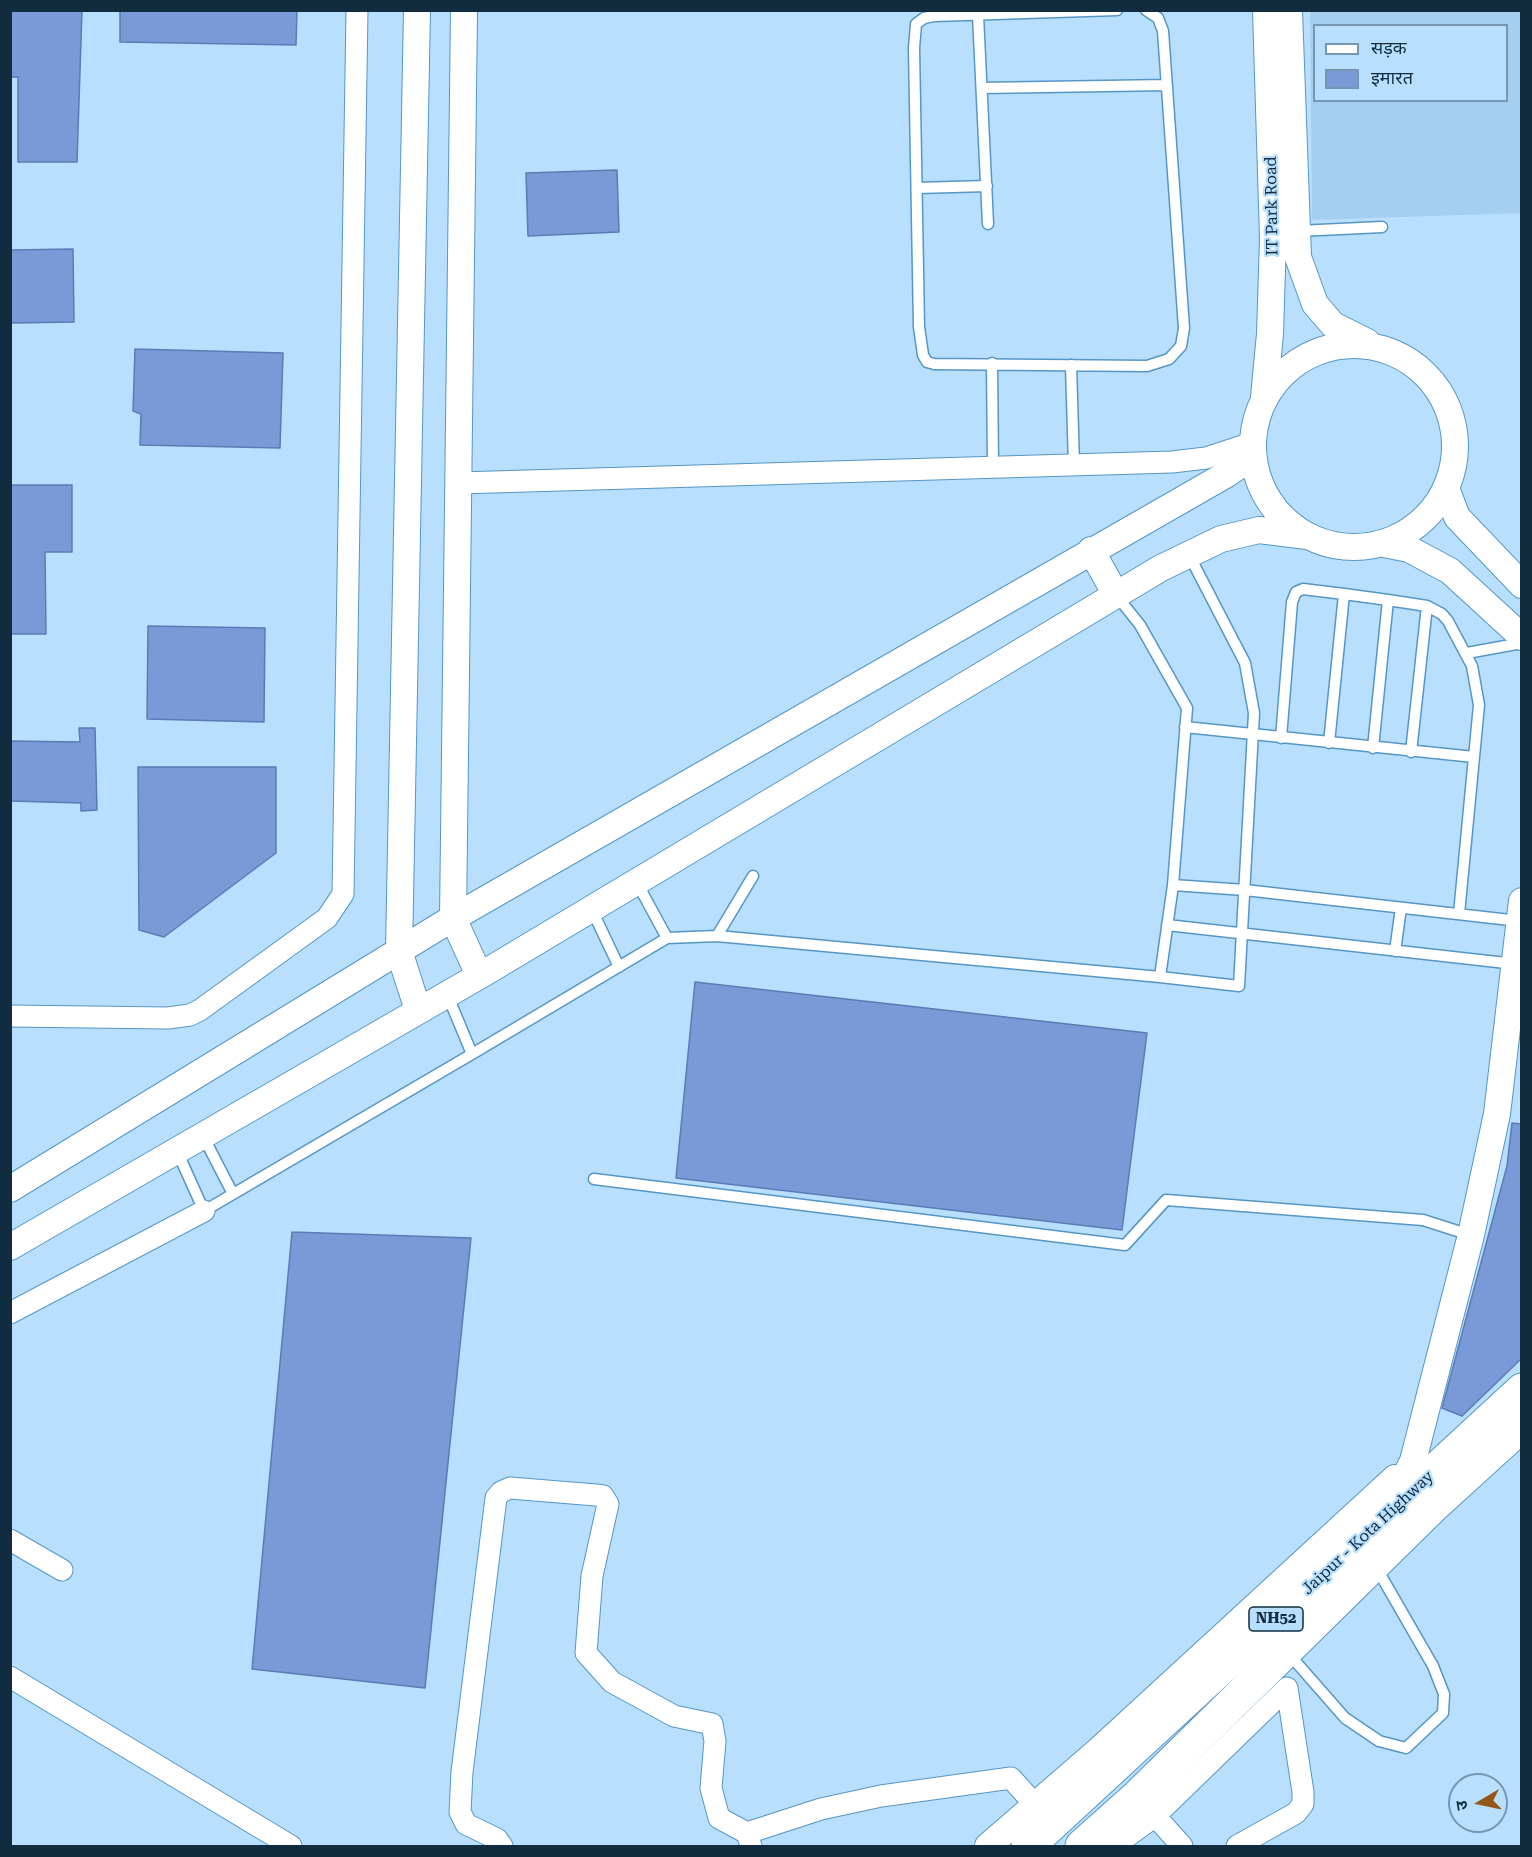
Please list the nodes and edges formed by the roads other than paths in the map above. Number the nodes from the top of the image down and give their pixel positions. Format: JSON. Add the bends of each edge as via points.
{"nodes":[{"id":1,"x":357,"y":10,"type":"edge"},
{"id":2,"x":417,"y":10,"type":"edge"},
{"id":3,"x":464,"y":10,"type":"edge"},
{"id":4,"x":1117,"y":10,"type":"edge"},
{"id":5,"x":1146,"y":10,"type":"edge"},
{"id":6,"x":1266,"y":10,"type":"edge"},
{"id":7,"x":1290,"y":10,"type":"edge"},
{"id":8,"x":978,"y":15,"type":"junction"},
{"id":9,"x":1167,"y":85,"type":"junction"},
{"id":10,"x":982,"y":88,"type":"junction"},
{"id":11,"x":987,"y":186,"type":"junction"},
{"id":12,"x":916,"y":188,"type":"junction"},
{"id":13,"x":988,"y":224,"type":"dead end"},
{"id":14,"x":1382,"y":227,"type":"dead end"},
{"id":15,"x":1297,"y":231,"type":"junction"},
{"id":16,"x":1372,"y":345,"type":"junction"},
{"id":17,"x":992,"y":363,"type":"junction"},
{"id":18,"x":1071,"y":365,"type":"junction"},
{"id":19,"x":1263,"y":400,"type":"junction"},
{"id":20,"x":1253,"y":450,"type":"junction"},
{"id":21,"x":1074,"y":465,"type":"junction"},
{"id":22,"x":993,"y":467,"type":"junction"},
{"id":23,"x":459,"y":483,"type":"junction"},
{"id":24,"x":1446,"y":488,"type":"junction"},
{"id":25,"x":1307,"y":536,"type":"junction"},
{"id":26,"x":1384,"y":544,"type":"junction"},
{"id":27,"x":1091,"y":550,"type":"junction"},
{"id":28,"x":1189,"y":555,"type":"junction"},
{"id":29,"x":1520,"y":580,"type":"edge"},
{"id":30,"x":1344,"y":594,"type":"junction"},
{"id":31,"x":1116,"y":595,"type":"junction"},
{"id":32,"x":1388,"y":600,"type":"junction"},
{"id":33,"x":1427,"y":606,"type":"junction"},
{"id":34,"x":1521,"y":637,"type":"edge"},
{"id":35,"x":1521,"y":643,"type":"edge"},
{"id":36,"x":1467,"y":653,"type":"junction"},
{"id":37,"x":1185,"y":728,"type":"junction"},
{"id":38,"x":1253,"y":735,"type":"junction"},
{"id":39,"x":1281,"y":738,"type":"junction"},
{"id":40,"x":1329,"y":743,"type":"junction"},
{"id":41,"x":1373,"y":748,"type":"junction"},
{"id":42,"x":1411,"y":752,"type":"junction"},
{"id":43,"x":1474,"y":757,"type":"junction"},
{"id":44,"x":753,"y":876,"type":"dead end"},
{"id":45,"x":636,"y":881,"type":"junction"},
{"id":46,"x":1173,"y":885,"type":"junction"},
{"id":47,"x":1245,"y":890,"type":"junction"},
{"id":48,"x":591,"y":908,"type":"junction"},
{"id":49,"x":1401,"y":908,"type":"junction"},
{"id":50,"x":1521,"y":911,"type":"edge"},
{"id":51,"x":1459,"y":914,"type":"junction"},
{"id":52,"x":453,"y":918,"type":"junction"},
{"id":53,"x":1167,"y":925,"type":"junction"},
{"id":54,"x":1242,"y":935,"type":"junction"},
{"id":55,"x":717,"y":936,"type":"junction"},
{"id":56,"x":667,"y":938,"type":"junction"},
{"id":57,"x":399,"y":951,"type":"junction"},
{"id":58,"x":1395,"y":951,"type":"junction"},
{"id":59,"x":1516,"y":964,"type":"junction"},
{"id":60,"x":619,"y":967,"type":"junction"},
{"id":61,"x":479,"y":975,"type":"junction"},
{"id":62,"x":1160,"y":977,"type":"junction"},
{"id":63,"x":447,"y":994,"type":"junction"},
{"id":64,"x":418,"y":1010,"type":"junction"},
{"id":65,"x":10,"y":1016,"type":"edge"},
{"id":66,"x":472,"y":1054,"type":"junction"},
{"id":67,"x":203,"y":1135,"type":"junction"},
{"id":68,"x":176,"y":1151,"type":"junction"},
{"id":69,"x":594,"y":1179,"type":"dead end"},
{"id":70,"x":10,"y":1189,"type":"edge"},
{"id":71,"x":233,"y":1194,"type":"junction"},
{"id":72,"x":202,"y":1205,"type":"junction"},
{"id":73,"x":1471,"y":1235,"type":"junction"},
{"id":74,"x":10,"y":1247,"type":"edge"},
{"id":75,"x":10,"y":1301,"type":"edge"},
{"id":76,"x":10,"y":1313,"type":"edge"},
{"id":77,"x":1521,"y":1390,"type":"edge"},
{"id":78,"x":1521,"y":1425,"type":"edge"},
{"id":79,"x":1413,"y":1461,"type":"junction"},
{"id":80,"x":10,"y":1540,"type":"edge"},
{"id":81,"x":1359,"y":1560,"type":"junction"},
{"id":82,"x":62,"y":1570,"type":"dead end"},
{"id":83,"x":1286,"y":1651,"type":"junction"},
{"id":84,"x":12,"y":1682,"type":"edge"},
{"id":85,"x":1146,"y":1806,"type":"junction"},
{"id":86,"x":1044,"y":1815,"type":"junction"},
{"id":87,"x":749,"y":1840,"type":"edge"},
{"id":88,"x":291,"y":1846,"type":"edge"},
{"id":89,"x":502,"y":1846,"type":"edge"},
{"id":90,"x":988,"y":1846,"type":"edge"},
{"id":91,"x":1028,"y":1846,"type":"edge"},
{"id":92,"x":1082,"y":1846,"type":"edge"},
{"id":93,"x":1114,"y":1846,"type":"edge"},
{"id":94,"x":1182,"y":1846,"type":"edge"},
{"id":95,"x":1236,"y":1846,"type":"edge"}],
"edges":[{"from":1,"to":65,"type":"street","via":[[343,894],[327,918],[190,1015]]},
{"from":2,"to":57,"type":"street"},
{"from":3,"to":23,"type":"street"},
{"from":4,"to":8,"type":"lane"},
{"from":5,"to":9,"type":"lane","via":[[1161,22]]},
{"from":6,"to":19,"type":"street","name":"IT Park Road","via":[[1273,239]]},
{"from":7,"to":15,"type":"street","name":"IT Park Road"},
{"from":8,"to":10,"type":"lane"},
{"from":8,"to":12,"type":"lane","via":[[934,16],[916,24]]},
{"from":9,"to":10,"type":"lane"},
{"from":9,"to":18,"type":"lane","via":[[1184,328],[1181,346],[1159,364]]},
{"from":10,"to":11,"type":"lane"},
{"from":11,"to":12,"type":"lane"},
{"from":11,"to":13,"type":"lane"},
{"from":12,"to":17,"type":"lane","via":[[923,355],[934,364]]},
{"from":14,"to":15,"type":"lane"},
{"from":15,"to":16,"type":"street","name":"IT Park Road","via":[[1298,257],[1315,304],[1332,325]]},
{"from":16,"to":19,"type":"street","via":[[1340,345],[1309,355],[1282,374]]},
{"from":16,"to":24,"type":"street","via":[[1403,356],[1429,376],[1447,404],[1456,437],[1453,472]]},
{"from":17,"to":18,"type":"lane"},
{"from":17,"to":22,"type":"lane"},
{"from":18,"to":21,"type":"lane"},
{"from":19,"to":20,"type":"street","via":[[1254,424]]},
{"from":20,"to":21,"type":"street","via":[[1206,458]]},
{"from":20,"to":25,"type":"street","via":[[1265,495],[1287,523]]},
{"from":20,"to":27,"type":"street"},
{"from":21,"to":22,"type":"street"},
{"from":22,"to":23,"type":"street"},
{"from":23,"to":52,"type":"street"},
{"from":24,"to":26,"type":"street","via":[[1439,504],[1415,529]]},
{"from":24,"to":29,"type":"street","via":[[1457,517]]},
{"from":25,"to":26,"type":"street","via":[[1350,549]]},
{"from":25,"to":28,"type":"street","via":[[1259,530],[1221,539]]},
{"from":26,"to":34,"type":"street","via":[[1409,549],[1450,571]]},
{"from":27,"to":31,"type":"street"},
{"from":27,"to":52,"type":"street"},
{"from":28,"to":31,"type":"street"},
{"from":28,"to":38,"type":"lane","via":[[1245,663],[1254,713]]},
{"from":30,"to":32,"type":"lane"},
{"from":30,"to":39,"type":"lane","via":[[1303,589],[1296,592]]},
{"from":30,"to":40,"type":"lane"},
{"from":31,"to":37,"type":"lane","via":[[1140,625],[1178,690],[1186,708]]},
{"from":31,"to":45,"type":"street"},
{"from":32,"to":33,"type":"lane"},
{"from":32,"to":41,"type":"lane"},
{"from":33,"to":36,"type":"lane","via":[[1448,621]]},
{"from":33,"to":42,"type":"lane"},
{"from":35,"to":36,"type":"lane"},
{"from":36,"to":43,"type":"lane","via":[[1478,695]]},
{"from":37,"to":38,"type":"lane"},
{"from":37,"to":46,"type":"lane"},
{"from":38,"to":39,"type":"lane"},
{"from":38,"to":47,"type":"lane"},
{"from":39,"to":40,"type":"lane"},
{"from":40,"to":41,"type":"lane"},
{"from":41,"to":42,"type":"lane"},
{"from":42,"to":43,"type":"lane"},
{"from":43,"to":51,"type":"lane"},
{"from":44,"to":55,"type":"lane"},
{"from":45,"to":48,"type":"street"},
{"from":45,"to":56,"type":"lane"},
{"from":46,"to":47,"type":"lane"},
{"from":46,"to":53,"type":"lane"},
{"from":47,"to":49,"type":"lane"},
{"from":47,"to":54,"type":"lane"},
{"from":48,"to":60,"type":"lane"},
{"from":48,"to":61,"type":"street"},
{"from":49,"to":51,"type":"lane"},
{"from":49,"to":58,"type":"lane"},
{"from":50,"to":51,"type":"lane"},
{"from":50,"to":59,"type":"street"},
{"from":52,"to":57,"type":"street"},
{"from":52,"to":61,"type":"street"},
{"from":53,"to":54,"type":"lane"},
{"from":53,"to":62,"type":"lane"},
{"from":54,"to":58,"type":"lane"},
{"from":54,"to":62,"type":"lane","via":[[1239,986]]},
{"from":55,"to":56,"type":"lane"},
{"from":55,"to":62,"type":"lane"},
{"from":56,"to":60,"type":"lane"},
{"from":57,"to":64,"type":"street"},
{"from":57,"to":70,"type":"street"},
{"from":58,"to":59,"type":"lane"},
{"from":59,"to":73,"type":"street","via":[[1497,1114]]},
{"from":60,"to":66,"type":"lane"},
{"from":61,"to":63,"type":"street"},
{"from":63,"to":64,"type":"street"},
{"from":63,"to":66,"type":"lane"},
{"from":64,"to":67,"type":"street"},
{"from":66,"to":71,"type":"lane"},
{"from":67,"to":68,"type":"street"},
{"from":67,"to":71,"type":"lane"},
{"from":68,"to":72,"type":"lane"},
{"from":68,"to":74,"type":"street"},
{"from":69,"to":73,"type":"lane","via":[[1125,1245],[1166,1200],[1423,1220]]},
{"from":71,"to":72,"type":"lane"},
{"from":72,"to":75,"type":"street","via":[[36,1284]]},
{"from":72,"to":76,"type":"street"},
{"from":73,"to":79,"type":"street"},
{"from":77,"to":81,"type":"highway","name":"Jaipur - Kota Highway","number":"NH52"},
{"from":78,"to":81,"type":"highway","name":"Jaipur - Kota Highway","number":"NH52"},
{"from":79,"to":81,"type":"street"},
{"from":79,"to":86,"type":"street"},
{"from":80,"to":82,"type":"street"},
{"from":81,"to":83,"type":"highway","name":"Jaipur - Kota Highway","number":"NH52"},
{"from":81,"to":83,"type":"lane","via":[[1433,1666],[1444,1694],[1443,1713],[1406,1748],[1378,1741],[1345,1718]]},
{"from":81,"to":86,"type":"highway","name":"Jaipur - Kota Highway","number":"NH52"},
{"from":83,"to":85,"type":"highway","name":"Jaipur - Kota Highway","number":"NH52"},
{"from":84,"to":88,"type":"street"},
{"from":85,"to":92,"type":"highway","name":"Jaipur - Kota Highway","number":"NH52"},
{"from":85,"to":93,"type":"street"},
{"from":85,"to":94,"type":"street"},
{"from":85,"to":95,"type":"street","via":[[1287,1688],[1303,1804],[1296,1813]]},
{"from":86,"to":87,"type":"street","via":[[1011,1778],[882,1796],[821,1809]]},
{"from":86,"to":90,"type":"street"},
{"from":86,"to":91,"type":"highway","name":"Jaipur - Kota Highway","number":"NH52"},
{"from":87,"to":89,"type":"street","via":[[719,1818],[711,1788],[715,1741],[712,1724],[674,1716],[612,1682],[586,1653],[592,1576],[608,1504],[603,1496],[510,1488],[496,1498],[460,1812],[466,1824],[497,1839]]}]}
